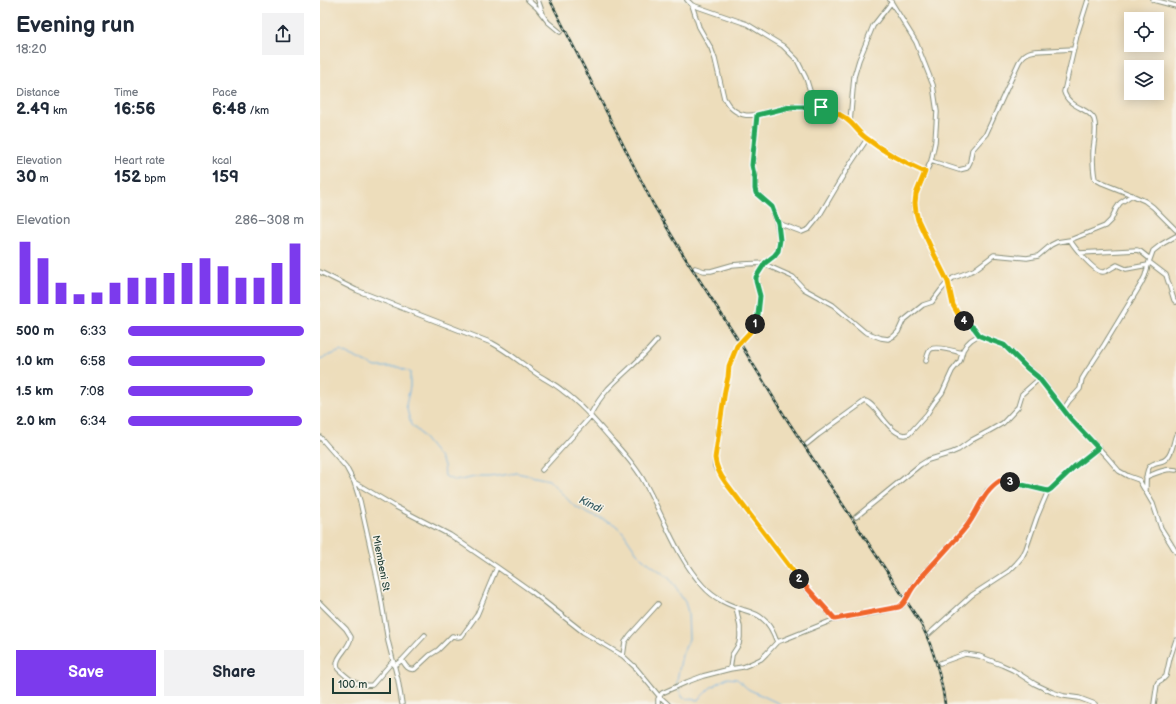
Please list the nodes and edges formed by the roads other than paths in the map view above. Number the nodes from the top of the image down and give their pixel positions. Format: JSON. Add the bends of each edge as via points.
{"nodes":[{"id":1,"x":528,"y":0,"type":"edge"},
{"id":2,"x":538,"y":0,"type":"edge"},
{"id":3,"x":687,"y":0,"type":"edge"},
{"id":4,"x":1088,"y":0,"type":"edge"},
{"id":5,"x":1153,"y":0,"type":"edge"},
{"id":6,"x":890,"y":1,"type":"edge"},
{"id":7,"x":692,"y":5,"type":"junction"},
{"id":8,"x":1176,"y":6,"type":"edge"},
{"id":9,"x":548,"y":22,"type":"junction"},
{"id":10,"x":560,"y":32,"type":"dead end"},
{"id":11,"x":1074,"y":49,"type":"junction"},
{"id":12,"x":821,"y":107,"type":"junction"},
{"id":13,"x":757,"y":115,"type":"junction"},
{"id":14,"x":850,"y":122,"type":"junction"},
{"id":15,"x":867,"y":139,"type":"junction"},
{"id":16,"x":931,"y":161,"type":"junction"},
{"id":17,"x":925,"y":172,"type":"junction"},
{"id":18,"x":1132,"y":196,"type":"junction"},
{"id":19,"x":778,"y":223,"type":"junction"},
{"id":20,"x":1176,"y":230,"type":"edge"},
{"id":21,"x":1176,"y":236,"type":"edge"},
{"id":22,"x":1070,"y":240,"type":"junction"},
{"id":23,"x":1080,"y":253,"type":"junction"},
{"id":24,"x":1149,"y":262,"type":"junction"},
{"id":25,"x":764,"y":264,"type":"junction"},
{"id":26,"x":695,"y":268,"type":"dead end"},
{"id":27,"x":320,"y":272,"type":"edge"},
{"id":28,"x":948,"y":282,"type":"junction"},
{"id":29,"x":1176,"y":302,"type":"edge"},
{"id":30,"x":979,"y":335,"type":"junction"},
{"id":31,"x":657,"y":340,"type":"dead end"},
{"id":32,"x":962,"y":353,"type":"junction"},
{"id":33,"x":926,"y":361,"type":"dead end"},
{"id":34,"x":1040,"y":378,"type":"junction"},
{"id":35,"x":1063,"y":410,"type":"junction"},
{"id":36,"x":590,"y":416,"type":"junction"},
{"id":37,"x":1176,"y":435,"type":"edge"},
{"id":38,"x":320,"y":437,"type":"edge"},
{"id":39,"x":807,"y":444,"type":"dead end"},
{"id":40,"x":1098,"y":448,"type":"junction"},
{"id":41,"x":542,"y":470,"type":"dead end"},
{"id":42,"x":1176,"y":470,"type":"edge"},
{"id":43,"x":1146,"y":477,"type":"junction"},
{"id":44,"x":354,"y":482,"type":"junction"},
{"id":45,"x":1048,"y":491,"type":"junction"},
{"id":46,"x":1147,"y":493,"type":"junction"},
{"id":47,"x":856,"y":517,"type":"dead end"},
{"id":48,"x":1176,"y":552,"type":"edge"},
{"id":49,"x":497,"y":567,"type":"junction"},
{"id":50,"x":320,"y":604,"type":"edge"},
{"id":51,"x":658,"y":604,"type":"dead end"},
{"id":52,"x":736,"y":607,"type":"junction"},
{"id":53,"x":835,"y":619,"type":"junction"},
{"id":54,"x":929,"y":634,"type":"dead end"},
{"id":55,"x":425,"y":635,"type":"dead end"},
{"id":56,"x":1176,"y":640,"type":"edge"},
{"id":57,"x":777,"y":642,"type":"junction"},
{"id":58,"x":623,"y":656,"type":"junction"},
{"id":59,"x":402,"y":660,"type":"junction"},
{"id":60,"x":393,"y":663,"type":"junction"},
{"id":61,"x":940,"y":664,"type":"dead end"},
{"id":62,"x":730,"y":669,"type":"junction"},
{"id":63,"x":659,"y":696,"type":"junction"},
{"id":64,"x":402,"y":704,"type":"edge"},
{"id":65,"x":658,"y":704,"type":"edge"},
{"id":66,"x":668,"y":704,"type":"edge"},
{"id":67,"x":1094,"y":704,"type":"edge"},
{"id":68,"x":1154,"y":704,"type":"edge"}],
"edges":[{"from":1,"to":9,"type":"street"},
{"from":2,"to":9,"type":"street"},
{"from":3,"to":7,"type":"street"},
{"from":4,"to":11,"type":"street"},
{"from":5,"to":8,"type":"street"},
{"from":6,"to":14,"type":"street","via":[[873,26],[859,60],[854,77]]},
{"from":6,"to":16,"type":"street","via":[[916,42],[934,85],[938,112]]},
{"from":7,"to":12,"type":"street","via":[[747,24],[783,46],[797,60],[811,94]]},
{"from":7,"to":13,"type":"street","via":[[715,59],[726,103],[744,116]]},
{"from":9,"to":10,"type":"street"},
{"from":11,"to":16,"type":"street","via":[[1025,54],[1018,62],[986,134],[972,150],[967,168],[959,170]]},
{"from":11,"to":18,"type":"street","via":[[1064,92],[1072,104],[1093,118],[1095,179]]},
{"from":12,"to":13,"type":"street","via":[[790,107]]},
{"from":12,"to":14,"type":"street"},
{"from":13,"to":19,"type":"street","via":[[752,165],[755,189],[756,193],[772,207]]},
{"from":14,"to":15,"type":"street"},
{"from":15,"to":17,"type":"street"},
{"from":15,"to":19,"type":"street","via":[[809,229],[802,232]]},
{"from":16,"to":17,"type":"street"},
{"from":17,"to":28,"type":"street","via":[[916,194],[916,212]]},
{"from":18,"to":20,"type":"street","via":[[1153,207]]},
{"from":18,"to":22,"type":"street","via":[[1120,203],[1108,224]]},
{"from":19,"to":25,"type":"street","via":[[778,251]]},
{"from":21,"to":24,"type":"street","via":[[1156,248]]},
{"from":22,"to":23,"type":"street"},
{"from":22,"to":28,"type":"street","via":[[1051,245],[1038,256],[1027,258],[994,255],[974,270]]},
{"from":23,"to":24,"type":"street","via":[[1137,250]]},
{"from":23,"to":24,"type":"street","via":[[1102,273],[1117,265],[1126,269]]},
{"from":24,"to":29,"type":"street","via":[[1166,276]]},
{"from":24,"to":35,"type":"street","via":[[1145,276],[1131,301],[1082,378],[1080,389]]},
{"from":25,"to":26,"type":"street","via":[[732,265],[711,271]]},
{"from":25,"to":28,"type":"street","via":[[793,277],[804,289],[833,305],[865,332],[881,338],[890,338],[896,334],[903,321],[922,305],[932,302]]},
{"from":25,"to":53,"type":"street","via":[[756,277],[760,296],[755,325],[737,346],[729,366],[715,466],[805,587]]},
{"from":27,"to":36,"type":"street","via":[[356,290],[492,343],[562,390]]},
{"from":28,"to":30,"type":"street","via":[[953,305],[958,314]]},
{"from":30,"to":32,"type":"street","via":[[971,340]]},
{"from":30,"to":34,"type":"street","via":[[1004,345]]},
{"from":31,"to":36,"type":"street","via":[[608,389]]},
{"from":32,"to":33,"type":"street","via":[[933,349],[928,353]]},
{"from":32,"to":39,"type":"street","via":[[942,393],[909,434],[905,436],[898,433],[865,401]]},
{"from":34,"to":35,"type":"street"},
{"from":34,"to":47,"type":"street","via":[[1022,394],[1018,407],[1003,423],[958,450],[920,465]]},
{"from":35,"to":40,"type":"street"},
{"from":36,"to":41,"type":"street"},
{"from":36,"to":52,"type":"street","via":[[638,473],[670,537],[701,584],[712,595]]},
{"from":37,"to":43,"type":"street","via":[[1168,458],[1151,464]]},
{"from":38,"to":44,"type":"street","name":"Miembeni St","via":[[346,467]]},
{"from":40,"to":45,"type":"street"},
{"from":40,"to":46,"type":"street","via":[[1119,471],[1139,480]]},
{"from":42,"to":43,"type":"street","via":[[1166,470]]},
{"from":43,"to":46,"type":"street"},
{"from":44,"to":49,"type":"street","via":[[450,535]]},
{"from":44,"to":60,"type":"street","name":"Miembeni St","via":[[379,586]]},
{"from":45,"to":53,"type":"street","via":[[1000,481],[987,491],[966,527],[913,586],[902,606]]},
{"from":45,"to":54,"type":"street","via":[[1022,557],[1009,571],[967,599]]},
{"from":46,"to":48,"type":"street","via":[[1161,528]]},
{"from":49,"to":58,"type":"street","via":[[583,632]]},
{"from":49,"to":59,"type":"street","via":[[477,615],[462,636],[452,636],[415,669],[408,668]]},
{"from":50,"to":60,"type":"street","via":[[351,637],[351,642],[337,665],[338,669],[354,683],[372,686]]},
{"from":51,"to":58,"type":"street","via":[[625,642]]},
{"from":52,"to":57,"type":"street","via":[[763,618]]},
{"from":52,"to":62,"type":"street","via":[[740,637],[732,655]]},
{"from":53,"to":57,"type":"street"},
{"from":55,"to":59,"type":"street"},
{"from":56,"to":68,"type":"street","via":[[1166,676],[1157,684]]},
{"from":57,"to":62,"type":"street","via":[[760,659],[743,667]]},
{"from":58,"to":63,"type":"street"},
{"from":59,"to":60,"type":"street"},
{"from":60,"to":64,"type":"street","name":"Miembeni St"},
{"from":61,"to":67,"type":"street","via":[[965,654],[979,656],[1002,664],[1052,692]]},
{"from":62,"to":63,"type":"street","via":[[687,682]]},
{"from":63,"to":65,"type":"street"},
{"from":63,"to":66,"type":"street"}]}
